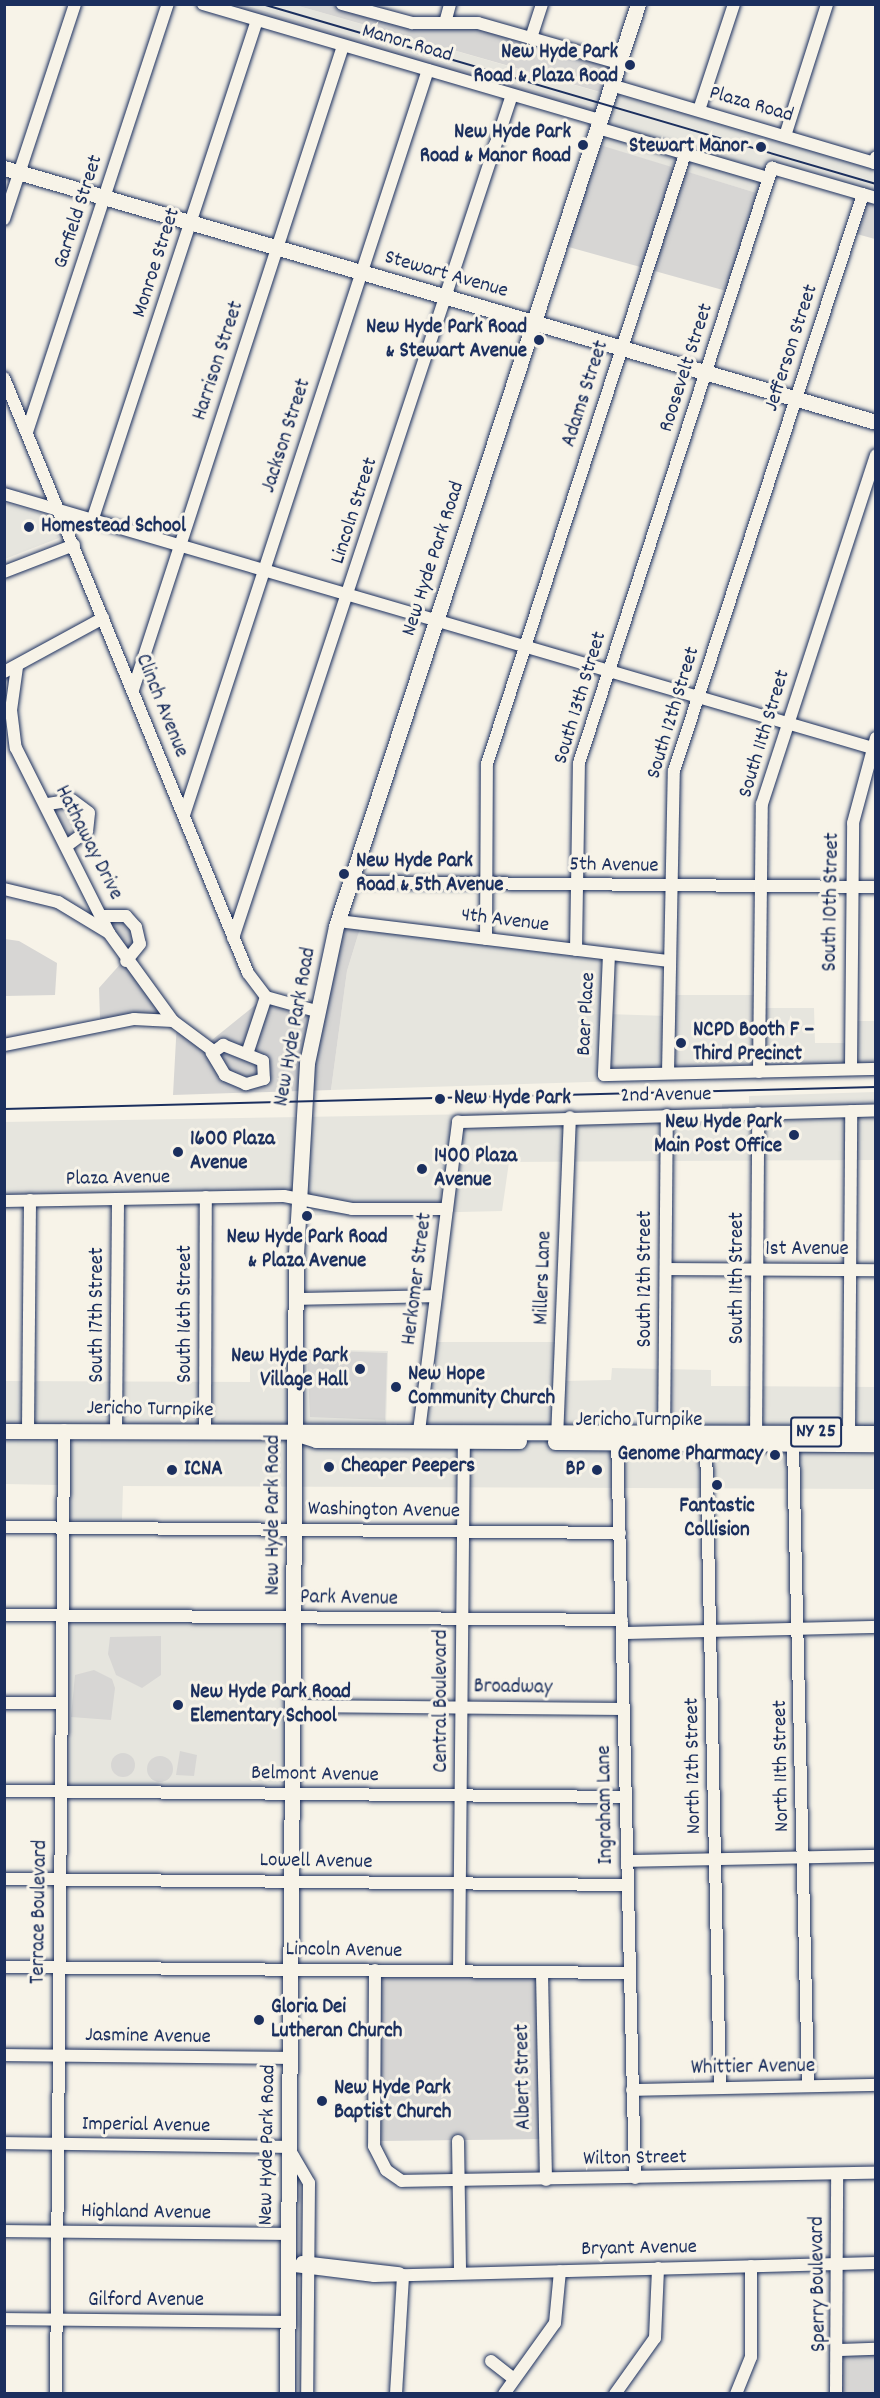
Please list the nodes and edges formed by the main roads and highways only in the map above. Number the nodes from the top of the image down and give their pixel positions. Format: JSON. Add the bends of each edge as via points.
{"nodes":[{"id":1,"x":638,"y":4,"type":"edge"},
{"id":2,"x":4,"y":168,"type":"edge"},
{"id":3,"x":534,"y":322,"type":"junction"},
{"id":4,"x":876,"y":422,"type":"edge"},
{"id":5,"x":4,"y":1431,"type":"edge"},
{"id":6,"x":732,"y":1432,"type":"junction"},
{"id":7,"x":295,"y":1433,"type":"junction"},
{"id":8,"x":876,"y":1433,"type":"edge"},
{"id":9,"x":664,"y":1437,"type":"junction"},
{"id":10,"x":756,"y":1438,"type":"junction"},
{"id":11,"x":706,"y":1443,"type":"junction"},
{"id":12,"x":876,"y":1444,"type":"edge"},
{"id":13,"x":287,"y":2394,"type":"edge"}],
"edges":[{"from":1,"to":3,"type":"main road","name":"New Hyde Park Road"},
{"from":2,"to":3,"type":"main road","name":"Stewart Avenue"},
{"from":3,"to":4,"type":"main road","name":"Stewart Avenue"},
{"from":3,"to":7,"type":"main road","name":"New Hyde Park Road","via":[[338,921],[316,1011],[303,1100],[298,1197]]},
{"from":5,"to":7,"type":"main road","name":"Jericho Turnpike","number":"NY 25"},
{"from":6,"to":9,"type":"main road","name":"Jericho Turnpike","number":"NY 25"},
{"from":6,"to":10,"type":"main road","name":"Jericho Turnpike","number":"NY 25"},
{"from":6,"to":11,"type":"main road"},
{"from":7,"to":9,"type":"main road","name":"Jericho Turnpike","number":"NY 25","via":[[316,1440],[418,1435]]},
{"from":7,"to":13,"type":"main road","name":"New Hyde Park Road"},
{"from":8,"to":10,"type":"main road","name":"Jericho Turnpike","number":"NY 25"},
{"from":9,"to":11,"type":"main road","name":"Jericho Turnpike","number":"NY 25"},
{"from":10,"to":11,"type":"main road","name":"Jericho Turnpike","number":"NY 25"},
{"from":10,"to":12,"type":"main road","name":"Jericho Turnpike","number":"NY 25","via":[[793,1444]]}]}
